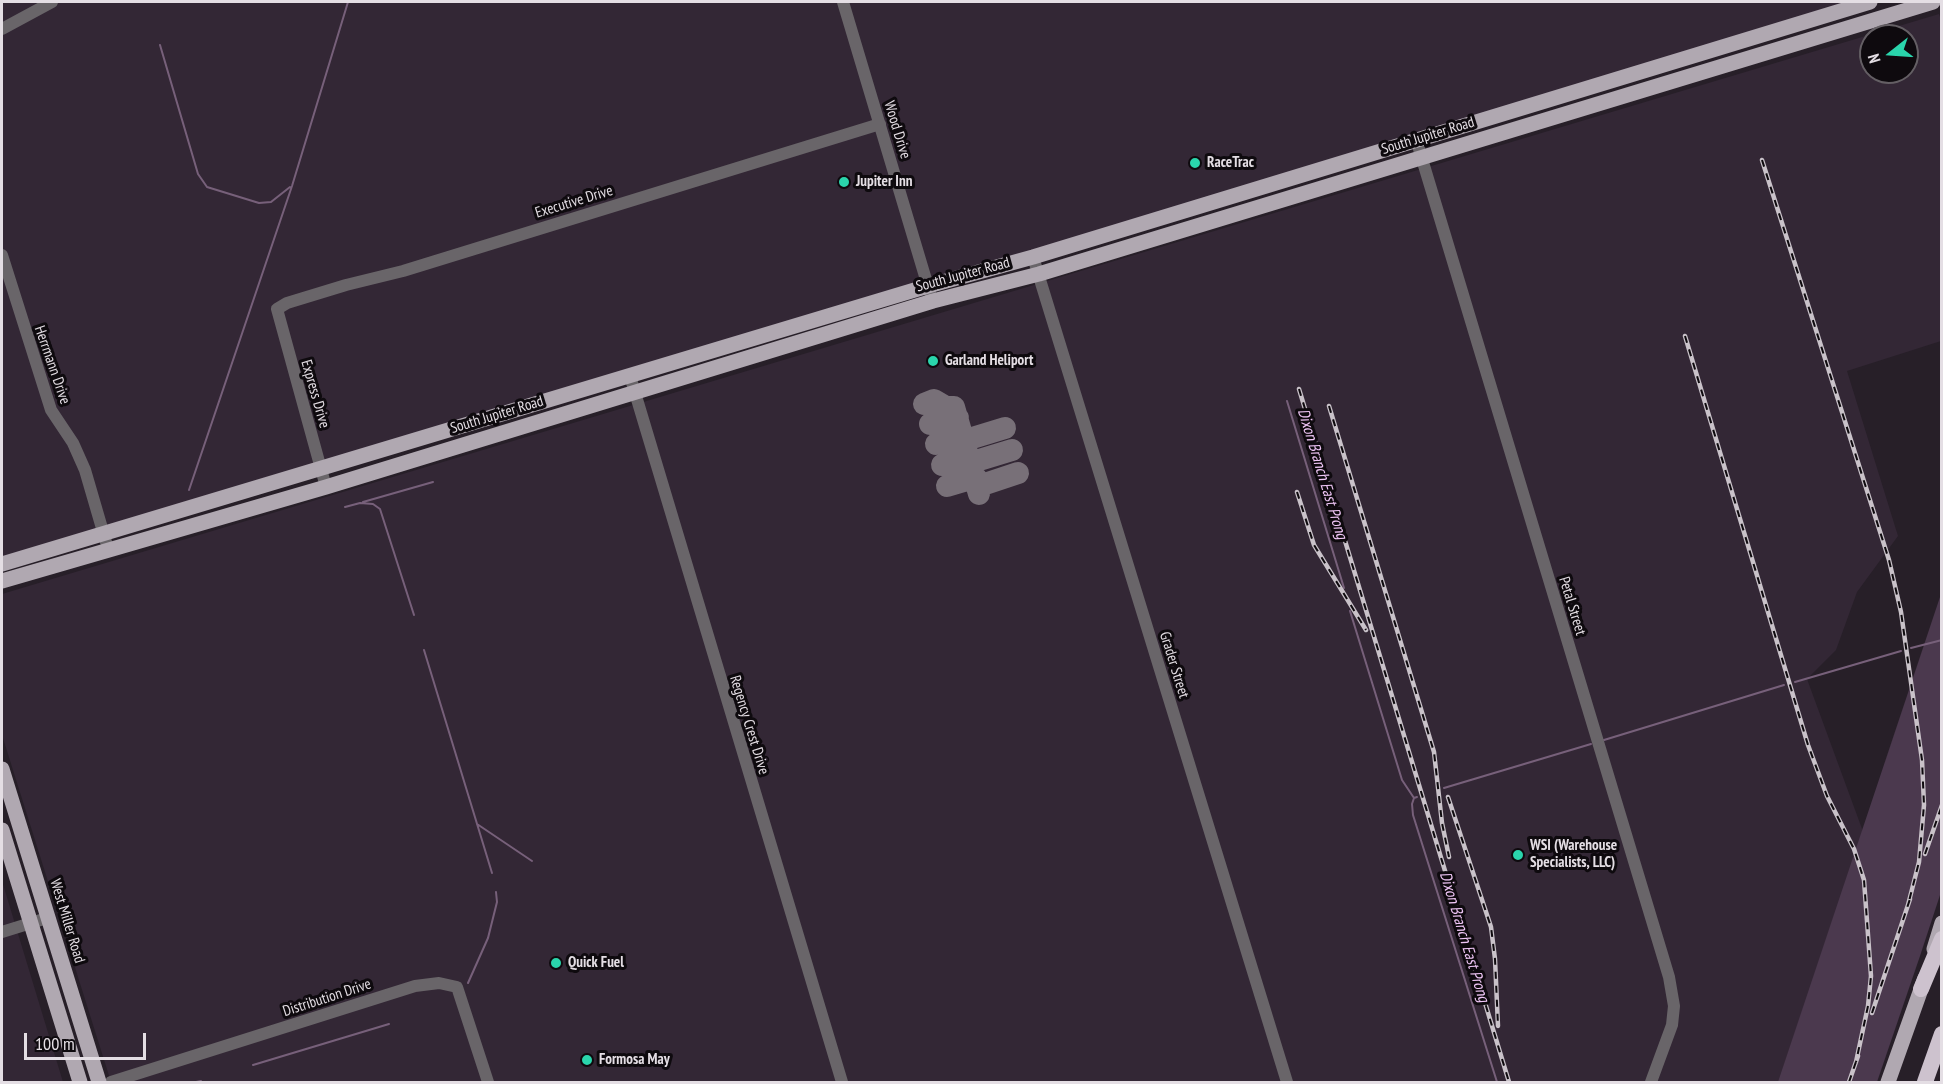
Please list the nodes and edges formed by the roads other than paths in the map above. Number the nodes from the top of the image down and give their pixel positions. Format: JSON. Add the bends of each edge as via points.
{"nodes":[{"id":1,"x":52,"y":2,"type":"edge"},
{"id":2,"x":843,"y":2,"type":"edge"},
{"id":3,"x":1870,"y":2,"type":"edge"},
{"id":4,"x":1933,"y":2,"type":"edge"},
{"id":5,"x":2,"y":29,"type":"edge"},
{"id":6,"x":1753,"y":37,"type":"junction"},
{"id":7,"x":1758,"y":54,"type":"junction"},
{"id":8,"x":1624,"y":76,"type":"junction"},
{"id":9,"x":1629,"y":93,"type":"junction"},
{"id":10,"x":1533,"y":104,"type":"junction"},
{"id":11,"x":1539,"y":121,"type":"junction"},
{"id":12,"x":880,"y":124,"type":"junction"},
{"id":13,"x":1416,"y":139,"type":"junction"},
{"id":14,"x":1422,"y":157,"type":"junction"},
{"id":15,"x":2,"y":255,"type":"edge"},
{"id":16,"x":1033,"y":257,"type":"junction"},
{"id":17,"x":1039,"y":274,"type":"junction"},
{"id":18,"x":928,"y":286,"type":"junction"},
{"id":19,"x":933,"y":301,"type":"junction"},
{"id":20,"x":277,"y":309,"type":"joint"},
{"id":21,"x":630,"y":376,"type":"junction"},
{"id":22,"x":635,"y":391,"type":"junction"},
{"id":23,"x":440,"y":433,"type":"junction"},
{"id":24,"x":444,"y":450,"type":"junction"},
{"id":25,"x":320,"y":469,"type":"junction"},
{"id":26,"x":326,"y":487,"type":"junction"},
{"id":27,"x":103,"y":533,"type":"junction"},
{"id":28,"x":108,"y":549,"type":"junction"},
{"id":29,"x":2,"y":564,"type":"edge"},
{"id":30,"x":2,"y":581,"type":"edge"},
{"id":31,"x":2,"y":770,"type":"edge"},
{"id":32,"x":6,"y":800,"type":"edge"},
{"id":33,"x":2,"y":830,"type":"edge"},
{"id":34,"x":47,"y":918,"type":"junction"},
{"id":35,"x":30,"y":923,"type":"junction"},
{"id":36,"x":1941,"y":923,"type":"edge"},
{"id":37,"x":2,"y":932,"type":"edge"},
{"id":38,"x":1941,"y":939,"type":"edge"},
{"id":39,"x":1921,"y":989,"type":"junction"},
{"id":40,"x":1941,"y":1035,"type":"edge"},
{"id":41,"x":80,"y":1083,"type":"edge"},
{"id":42,"x":99,"y":1083,"type":"edge"},
{"id":43,"x":111,"y":1083,"type":"edge"},
{"id":44,"x":488,"y":1083,"type":"edge"},
{"id":45,"x":842,"y":1083,"type":"edge"},
{"id":46,"x":1287,"y":1083,"type":"edge"},
{"id":47,"x":1651,"y":1083,"type":"edge"},
{"id":48,"x":1888,"y":1083,"type":"edge"},
{"id":49,"x":1925,"y":1083,"type":"edge"}],
"edges":[{"from":1,"to":5,"type":"street"},
{"from":2,"to":12,"type":"street","name":"Wood Drive"},
{"from":3,"to":6,"type":"main road","name":"South Jupiter Road"},
{"from":4,"to":7,"type":"main road","name":"South Jupiter Road"},
{"from":6,"to":7,"type":"main road"},
{"from":6,"to":8,"type":"main road","name":"South Jupiter Road"},
{"from":7,"to":9,"type":"main road","name":"South Jupiter Road"},
{"from":8,"to":9,"type":"main road"},
{"from":8,"to":10,"type":"main road","name":"South Jupiter Road"},
{"from":9,"to":11,"type":"main road","name":"South Jupiter Road"},
{"from":10,"to":11,"type":"main road"},
{"from":10,"to":13,"type":"main road","name":"South Jupiter Road"},
{"from":11,"to":14,"type":"main road","name":"South Jupiter Road"},
{"from":12,"to":18,"type":"street","name":"Wood Drive"},
{"from":12,"to":20,"type":"street","name":"Executive Drive"},
{"from":13,"to":14,"type":"street","name":"Petal Street"},
{"from":13,"to":16,"type":"main road","name":"South Jupiter Road"},
{"from":14,"to":17,"type":"main road","name":"South Jupiter Road"},
{"from":14,"to":47,"type":"street","name":"Petal Street","via":[[1669,977],[1674,1006],[1672,1025]]},
{"from":15,"to":27,"type":"street","name":"Herrmann Drive","via":[[51,410],[85,470]]},
{"from":16,"to":17,"type":"street","name":"Grader Street"},
{"from":16,"to":18,"type":"main road","name":"South Jupiter Road"},
{"from":17,"to":19,"type":"main road","name":"South Jupiter Road"},
{"from":17,"to":46,"type":"street","name":"Grader Street"},
{"from":18,"to":19,"type":"street","name":"Wood Drive"},
{"from":18,"to":21,"type":"main road","name":"South Jupiter Road"},
{"from":19,"to":22,"type":"main road","name":"South Jupiter Road"},
{"from":20,"to":25,"type":"street","name":"Express Drive"},
{"from":21,"to":22,"type":"street","name":"Regency Crest Drive"},
{"from":21,"to":23,"type":"main road","name":"South Jupiter Road"},
{"from":22,"to":24,"type":"main road","name":"South Jupiter Road"},
{"from":22,"to":45,"type":"street","name":"Regency Crest Drive"},
{"from":23,"to":24,"type":"main road"},
{"from":23,"to":25,"type":"main road","name":"South Jupiter Road"},
{"from":24,"to":26,"type":"main road","name":"South Jupiter Road"},
{"from":25,"to":26,"type":"street","name":"Express Drive"},
{"from":25,"to":27,"type":"main road","name":"South Jupiter Road"},
{"from":26,"to":28,"type":"main road","name":"South Jupiter Road"},
{"from":27,"to":28,"type":"street","name":"Herrmann Drive"},
{"from":27,"to":29,"type":"main road","name":"South Jupiter Road"},
{"from":28,"to":30,"type":"main road","name":"South Jupiter Road"},
{"from":31,"to":32,"type":"main road","name":"West Miller Road"},
{"from":32,"to":34,"type":"main road","name":"West Miller Road"},
{"from":33,"to":35,"type":"main road"},
{"from":34,"to":35,"type":"street"},
{"from":34,"to":42,"type":"main road","name":"West Miller Road"},
{"from":35,"to":37,"type":"street"},
{"from":35,"to":41,"type":"main road"},
{"from":36,"to":39,"type":"main road"},
{"from":38,"to":39,"type":"highway"},
{"from":39,"to":48,"type":"main road"},
{"from":40,"to":49,"type":"highway"},
{"from":43,"to":44,"type":"street","name":"Distribution Drive","via":[[404,989],[439,983],[457,987]]}]}
